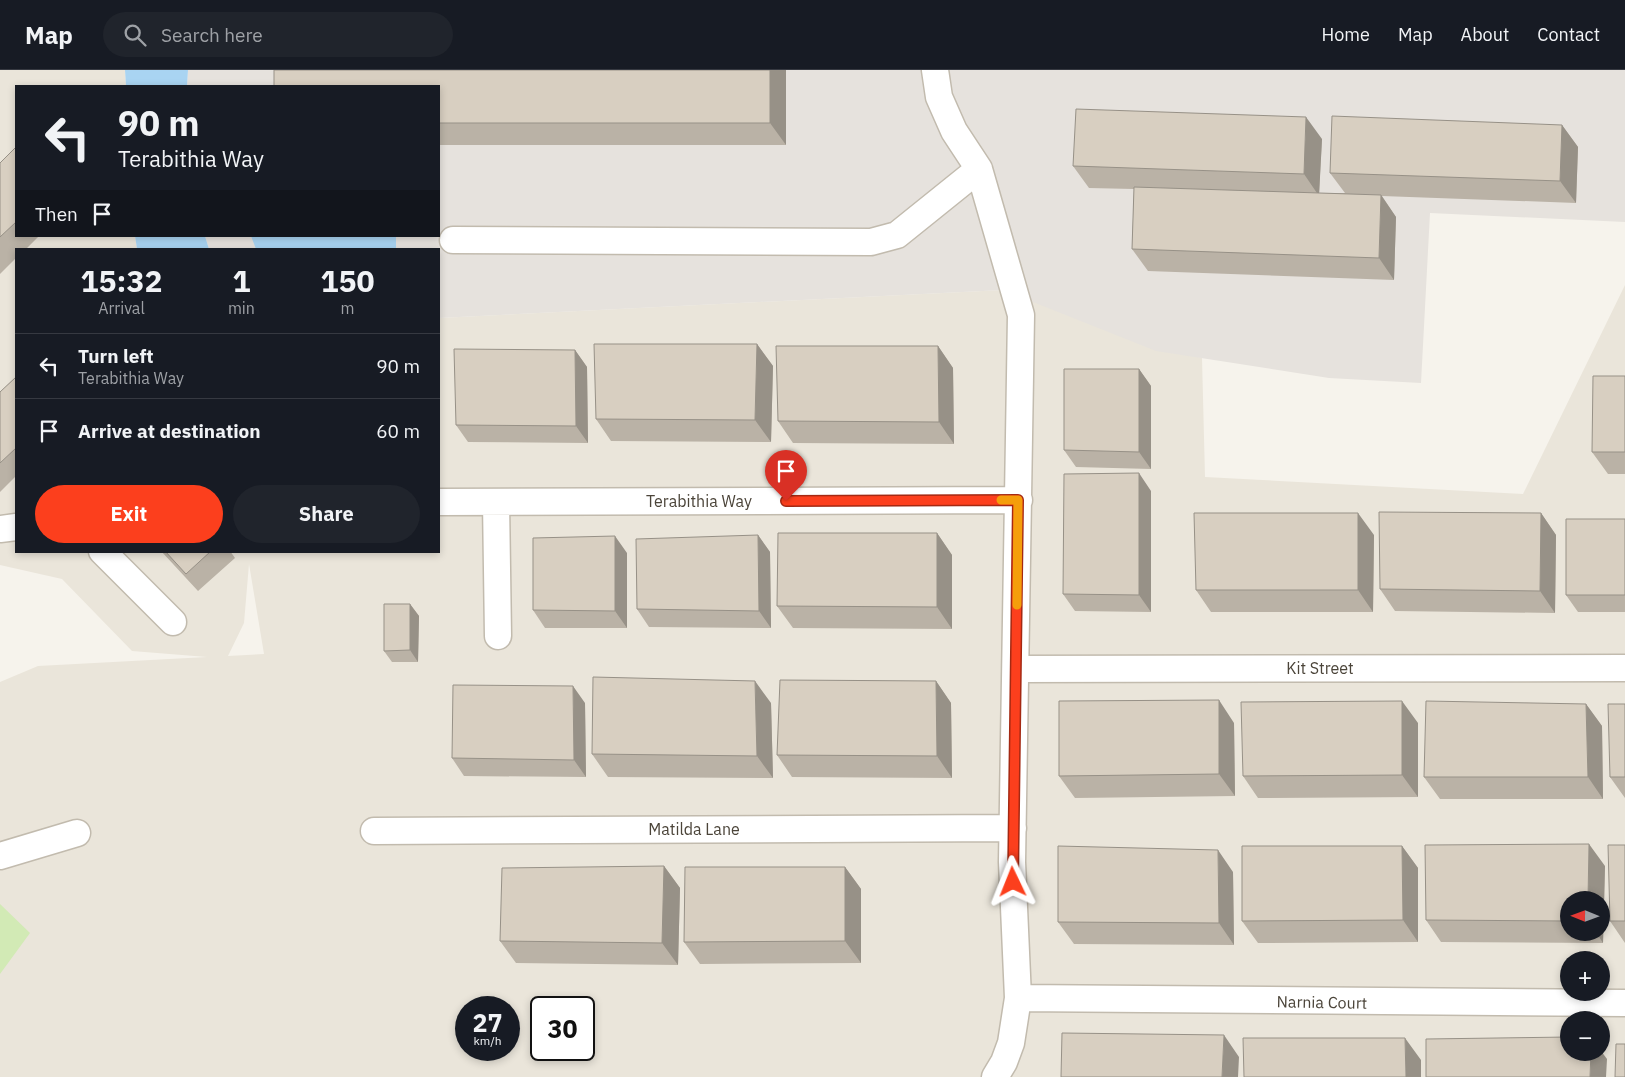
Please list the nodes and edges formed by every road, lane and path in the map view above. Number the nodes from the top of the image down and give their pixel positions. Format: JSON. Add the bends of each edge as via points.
{"nodes":[{"id":1,"x":935,"y":70,"type":"edge"},
{"id":2,"x":979,"y":169,"type":"junction"},
{"id":3,"x":453,"y":240,"type":"dead end"},
{"id":4,"x":1018,"y":500,"type":"junction"},
{"id":5,"x":440,"y":502,"type":"edge"},
{"id":6,"x":496,"y":502,"type":"junction"},
{"id":7,"x":15,"y":527,"type":"edge"},
{"id":8,"x":0,"y":528,"type":"edge"},
{"id":9,"x":104,"y":553,"type":"edge"},
{"id":10,"x":173,"y":622,"type":"dead end"},
{"id":11,"x":498,"y":636,"type":"dead end"},
{"id":12,"x":1625,"y":668,"type":"edge"},
{"id":13,"x":1016,"y":669,"type":"junction"},
{"id":14,"x":1013,"y":828,"type":"junction"},
{"id":15,"x":374,"y":831,"type":"dead end"},
{"id":16,"x":76,"y":833,"type":"dead end"},
{"id":17,"x":0,"y":856,"type":"edge"},
{"id":18,"x":1018,"y":998,"type":"junction"},
{"id":19,"x":1625,"y":1003,"type":"edge"},
{"id":20,"x":995,"y":1077,"type":"edge"}],
"edges":[{"from":1,"to":2,"type":"street","via":[[939,97],[954,131]]},
{"from":2,"to":3,"type":"street","via":[[897,235],[871,242]]},
{"from":2,"to":4,"type":"street","via":[[1021,315]]},
{"from":4,"to":6,"type":"street","name":"Terabithia Way"},
{"from":4,"to":13,"type":"street"},
{"from":5,"to":6,"type":"street","name":"Terabithia Way"},
{"from":6,"to":11,"type":"street"},
{"from":7,"to":8,"type":"street"},
{"from":9,"to":10,"type":"street"},
{"from":12,"to":13,"type":"street","name":"Kit Street"},
{"from":13,"to":14,"type":"street"},
{"from":14,"to":15,"type":"street","name":"Matilda Lane"},
{"from":14,"to":18,"type":"street"},
{"from":16,"to":17,"type":"street"},
{"from":18,"to":19,"type":"street","name":"Narnia Court"},
{"from":18,"to":20,"type":"street","via":[[1011,1043]]}]}
